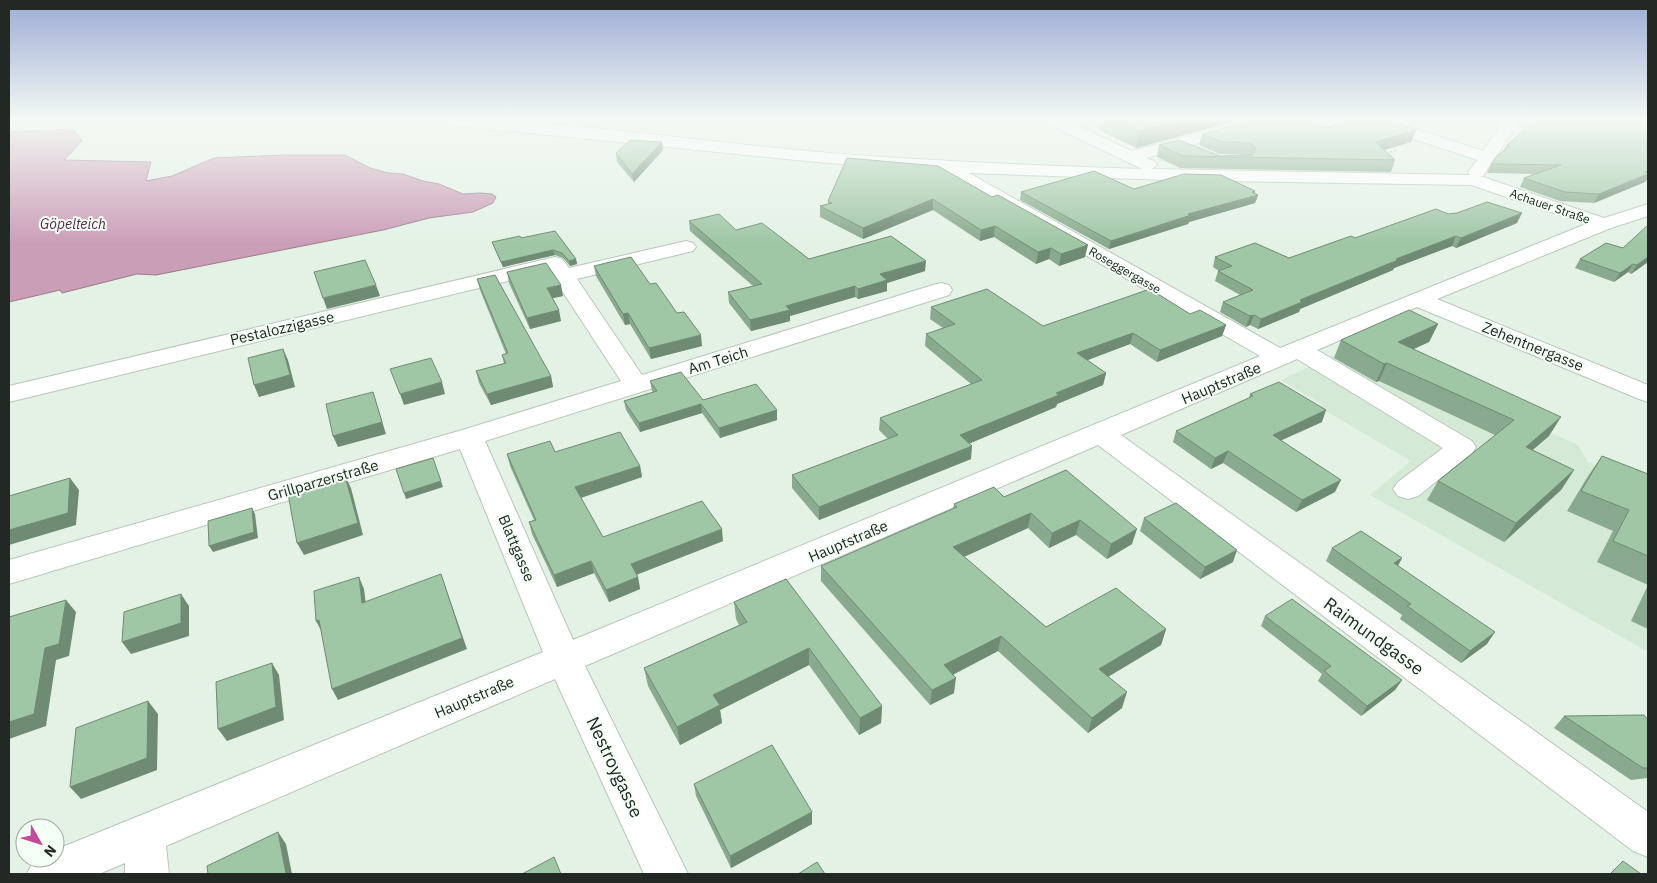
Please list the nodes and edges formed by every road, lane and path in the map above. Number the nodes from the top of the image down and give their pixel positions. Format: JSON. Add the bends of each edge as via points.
{"nodes":[{"id":1,"x":872,"y":161,"type":"edge"},
{"id":2,"x":1141,"y":161,"type":"edge"},
{"id":3,"x":1235,"y":161,"type":"edge"},
{"id":4,"x":1484,"y":161,"type":"edge"},
{"id":5,"x":1393,"y":163,"type":"dead end"},
{"id":6,"x":945,"y":167,"type":"junction"},
{"id":7,"x":1169,"y":175,"type":"junction"},
{"id":8,"x":1473,"y":180,"type":"junction"},
{"id":9,"x":1648,"y":210,"type":"edge"},
{"id":10,"x":1604,"y":224,"type":"junction"},
{"id":11,"x":686,"y":247,"type":"dead end"},
{"id":12,"x":559,"y":269,"type":"junction"},
{"id":13,"x":941,"y":290,"type":"dead end"},
{"id":14,"x":1417,"y":299,"type":"junction"},
{"id":15,"x":1289,"y":354,"type":"junction"},
{"id":16,"x":636,"y":385,"type":"junction"},
{"id":17,"x":9,"y":394,"type":"edge"},
{"id":18,"x":1648,"y":394,"type":"edge"},
{"id":19,"x":1101,"y":434,"type":"junction"},
{"id":20,"x":469,"y":437,"type":"junction"},
{"id":21,"x":1408,"y":489,"type":"dead end"},
{"id":22,"x":9,"y":572,"type":"edge"},
{"id":23,"x":564,"y":659,"type":"junction"},
{"id":24,"x":1648,"y":837,"type":"edge"},
{"id":25,"x":145,"y":855,"type":"edge"},
{"id":26,"x":49,"y":874,"type":"edge"},
{"id":27,"x":666,"y":874,"type":"edge"}],
"edges":[{"from":1,"to":6,"type":"street","name":"Achauer Straße"},
{"from":2,"to":7,"type":"street"},
{"from":3,"to":5,"type":"street"},
{"from":4,"to":8,"type":"street"},
{"from":6,"to":7,"type":"street","name":"Achauer Straße"},
{"from":6,"to":15,"type":"street","name":"Roseggergasse"},
{"from":7,"to":8,"type":"street","name":"Achauer Straße"},
{"from":8,"to":10,"type":"street","name":"Achauer Straße"},
{"from":9,"to":10,"type":"street","name":"Hauptstraße"},
{"from":10,"to":14,"type":"street","name":"Hauptstraße"},
{"from":11,"to":12,"type":"street","name":"Pestalozzigasse"},
{"from":12,"to":16,"type":"street"},
{"from":12,"to":17,"type":"street","name":"Pestalozzigasse"},
{"from":13,"to":16,"type":"street","name":"Am Teich"},
{"from":14,"to":15,"type":"street","name":"Hauptstraße"},
{"from":14,"to":18,"type":"street","name":"Zehentnergasse"},
{"from":15,"to":19,"type":"street","name":"Hauptstraße"},
{"from":15,"to":21,"type":"street","name":"Roseggergasse","via":[[1462,447]]},
{"from":16,"to":20,"type":"street","name":"Grillparzerstraße"},
{"from":19,"to":23,"type":"street","name":"Hauptstraße"},
{"from":19,"to":24,"type":"street","name":"Raimundgasse"},
{"from":20,"to":22,"type":"street","name":"Grillparzerstraße"},
{"from":20,"to":23,"type":"street","name":"Blattgasse"},
{"from":23,"to":25,"type":"street","name":"Hauptstraße"},
{"from":23,"to":27,"type":"street","name":"Nestroygasse"},
{"from":25,"to":26,"type":"street","name":"Hauptstraße"}]}
